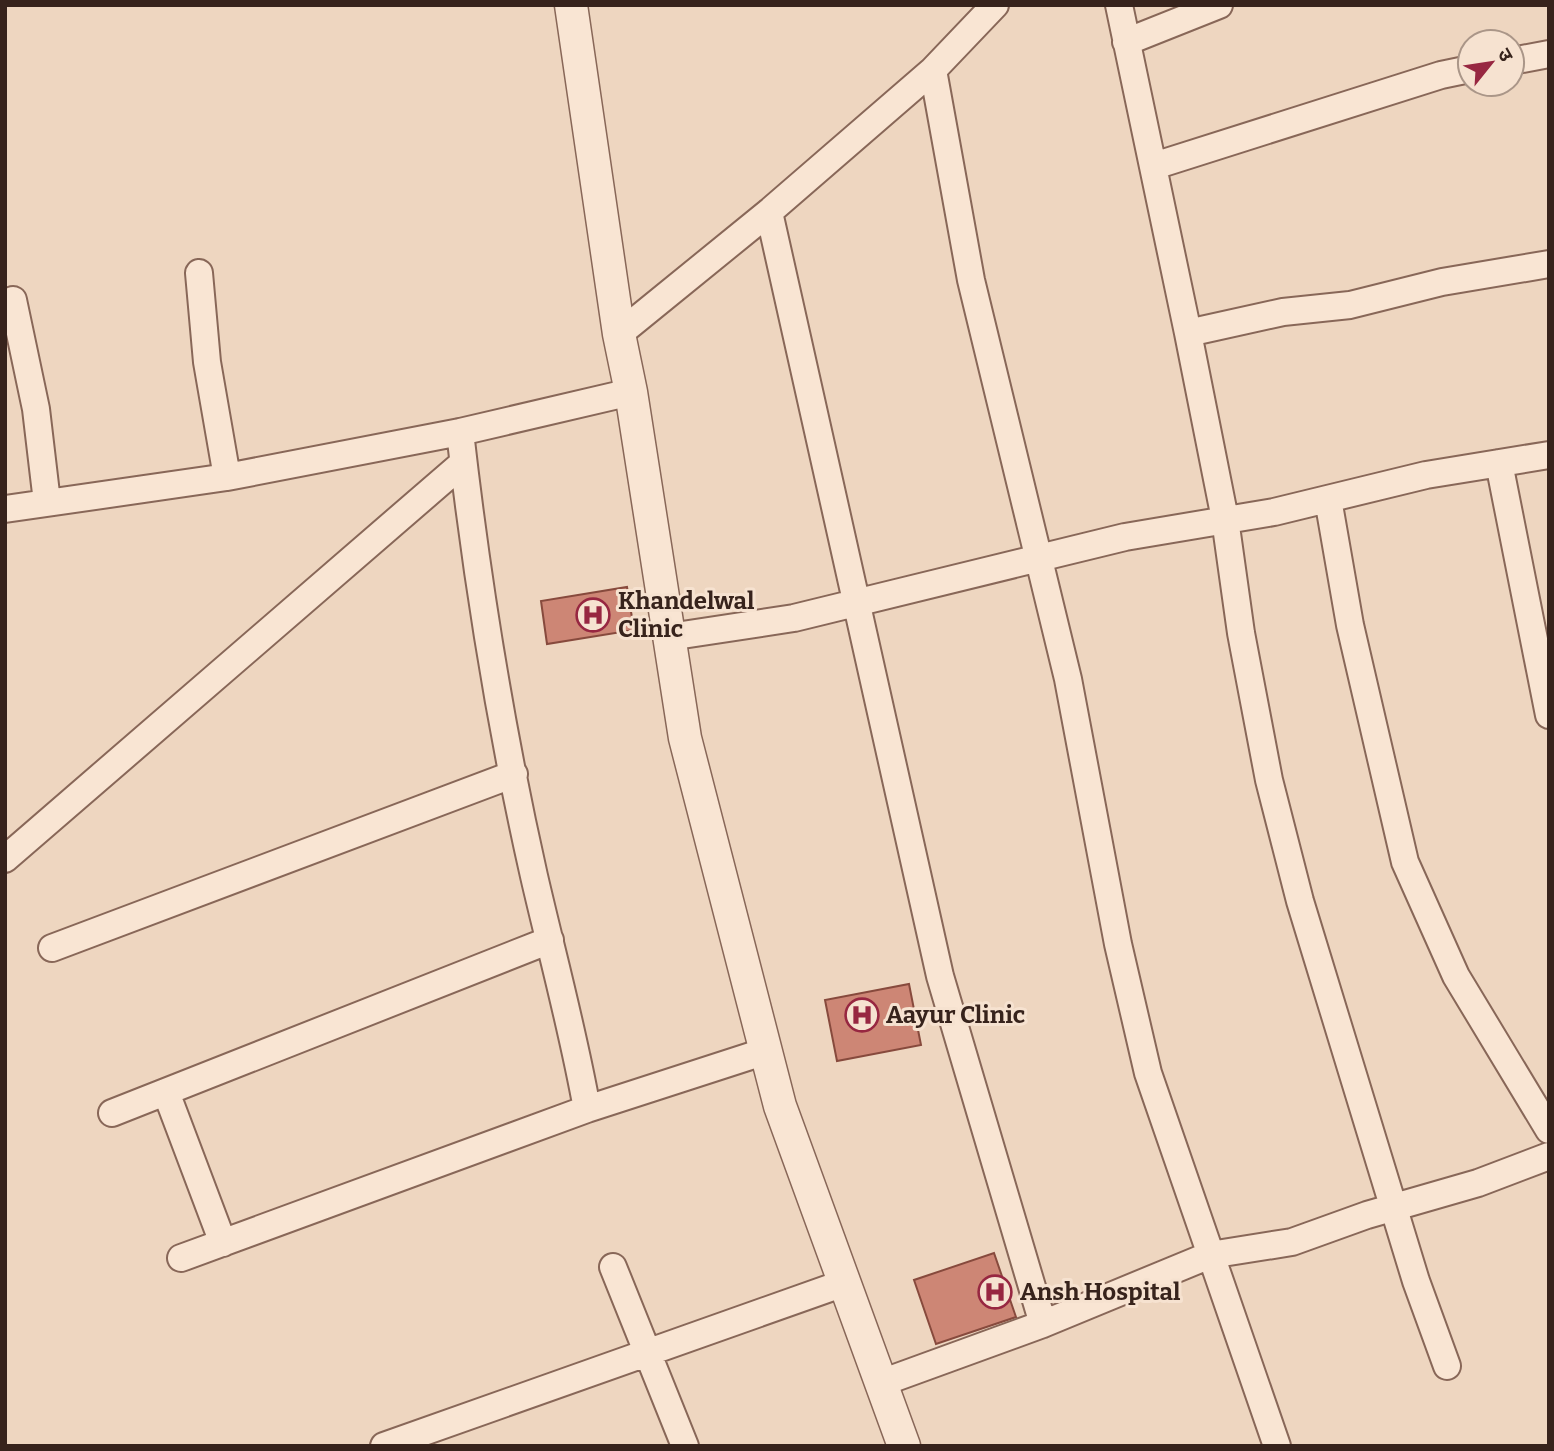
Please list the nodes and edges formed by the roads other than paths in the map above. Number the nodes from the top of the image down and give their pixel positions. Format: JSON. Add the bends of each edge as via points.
{"nodes":[{"id":1,"x":996,"y":5,"type":"edge"},
{"id":2,"x":1119,"y":5,"type":"edge"},
{"id":3,"x":1219,"y":5,"type":"edge"},
{"id":4,"x":576,"y":6,"type":"edge"},
{"id":5,"x":1126,"y":42,"type":"junction"},
{"id":6,"x":1549,"y":54,"type":"edge"},
{"id":7,"x":1526,"y":58,"type":"edge"},
{"id":8,"x":933,"y":70,"type":"junction"},
{"id":9,"x":1456,"y":72,"type":"edge"},
{"id":10,"x":1154,"y":166,"type":"junction"},
{"id":11,"x":769,"y":212,"type":"junction"},
{"id":12,"x":1549,"y":264,"type":"edge"},
{"id":13,"x":199,"y":273,"type":"dead end"},
{"id":14,"x":13,"y":300,"type":"dead end"},
{"id":15,"x":1188,"y":333,"type":"junction"},
{"id":16,"x":619,"y":334,"type":"junction"},
{"id":17,"x":631,"y":392,"type":"junction"},
{"id":18,"x":460,"y":432,"type":"junction"},
{"id":19,"x":1549,"y":455,"type":"edge"},
{"id":20,"x":463,"y":463,"type":"junction"},
{"id":21,"x":1499,"y":463,"type":"junction"},
{"id":22,"x":227,"y":477,"type":"junction"},
{"id":23,"x":1328,"y":499,"type":"junction"},
{"id":24,"x":47,"y":502,"type":"junction"},
{"id":25,"x":5,"y":509,"type":"edge"},
{"id":26,"x":1225,"y":519,"type":"junction"},
{"id":27,"x":1038,"y":558,"type":"junction"},
{"id":28,"x":858,"y":603,"type":"junction"},
{"id":29,"x":669,"y":637,"type":"junction"},
{"id":30,"x":1544,"y":668,"type":"edge"},
{"id":31,"x":1549,"y":715,"type":"edge"},
{"id":32,"x":514,"y":775,"type":"junction"},
{"id":33,"x":5,"y":859,"type":"edge"},
{"id":34,"x":550,"y":940,"type":"junction"},
{"id":35,"x":52,"y":948,"type":"dead end"},
{"id":36,"x":766,"y":1051,"type":"junction"},
{"id":37,"x":166,"y":1092,"type":"junction"},
{"id":38,"x":587,"y":1109,"type":"junction"},
{"id":39,"x":112,"y":1113,"type":"dead end"},
{"id":40,"x":1549,"y":1130,"type":"edge"},
{"id":41,"x":1549,"y":1156,"type":"edge"},
{"id":42,"x":1395,"y":1207,"type":"junction"},
{"id":43,"x":223,"y":1243,"type":"junction"},
{"id":44,"x":1210,"y":1255,"type":"junction"},
{"id":45,"x":181,"y":1258,"type":"dead end"},
{"id":46,"x":613,"y":1267,"type":"dead end"},
{"id":47,"x":844,"y":1283,"type":"junction"},
{"id":48,"x":1043,"y":1324,"type":"junction"},
{"id":49,"x":649,"y":1351,"type":"junction"},
{"id":50,"x":1447,"y":1366,"type":"dead end"},
{"id":51,"x":881,"y":1383,"type":"junction"},
{"id":52,"x":384,"y":1446,"type":"edge"},
{"id":53,"x":685,"y":1446,"type":"edge"},
{"id":54,"x":904,"y":1446,"type":"edge"},
{"id":55,"x":1277,"y":1446,"type":"edge"}],
"edges":[{"from":1,"to":8,"type":"street"},
{"from":2,"to":5,"type":"street"},
{"from":3,"to":5,"type":"street"},
{"from":4,"to":16,"type":"street"},
{"from":5,"to":10,"type":"street"},
{"from":6,"to":7,"type":"street"},
{"from":8,"to":11,"type":"street"},
{"from":8,"to":27,"type":"street","via":[[971,280]]},
{"from":9,"to":10,"type":"street"},
{"from":10,"to":15,"type":"street"},
{"from":11,"to":16,"type":"street"},
{"from":11,"to":28,"type":"street"},
{"from":12,"to":15,"type":"street"},
{"from":13,"to":22,"type":"street","via":[[207,362]]},
{"from":14,"to":24,"type":"street","via":[[36,409]]},
{"from":15,"to":26,"type":"street"},
{"from":16,"to":17,"type":"street"},
{"from":17,"to":18,"type":"street"},
{"from":17,"to":29,"type":"street"},
{"from":18,"to":20,"type":"street"},
{"from":18,"to":22,"type":"street"},
{"from":19,"to":21,"type":"street"},
{"from":20,"to":32,"type":"street","via":[[475,561]]},
{"from":20,"to":33,"type":"street"},
{"from":21,"to":23,"type":"street"},
{"from":21,"to":30,"type":"street"},
{"from":22,"to":24,"type":"street"},
{"from":23,"to":26,"type":"street"},
{"from":23,"to":40,"type":"street","via":[[1350,625],[1405,862],[1456,976]]},
{"from":24,"to":25,"type":"street"},
{"from":26,"to":27,"type":"street"},
{"from":26,"to":42,"type":"street","via":[[1269,780],[1300,901]]},
{"from":27,"to":28,"type":"street"},
{"from":27,"to":44,"type":"street","via":[[1068,679],[1118,944],[1148,1073]]},
{"from":28,"to":29,"type":"street"},
{"from":28,"to":48,"type":"street","via":[[940,976]]},
{"from":29,"to":36,"type":"street","via":[[685,738]]},
{"from":30,"to":31,"type":"street"},
{"from":32,"to":34,"type":"street"},
{"from":32,"to":35,"type":"street"},
{"from":34,"to":37,"type":"street"},
{"from":34,"to":38,"type":"street"},
{"from":36,"to":38,"type":"street"},
{"from":36,"to":47,"type":"street","via":[[780,1107]]},
{"from":37,"to":39,"type":"street"},
{"from":37,"to":43,"type":"street"},
{"from":38,"to":43,"type":"street"},
{"from":41,"to":42,"type":"street"},
{"from":42,"to":44,"type":"street","via":[[1292,1242]]},
{"from":42,"to":50,"type":"street"},
{"from":43,"to":45,"type":"street"},
{"from":44,"to":48,"type":"street"},
{"from":44,"to":55,"type":"street"},
{"from":46,"to":49,"type":"street"},
{"from":47,"to":49,"type":"street"},
{"from":47,"to":51,"type":"street"},
{"from":48,"to":51,"type":"street"},
{"from":49,"to":52,"type":"street"},
{"from":49,"to":53,"type":"street"},
{"from":51,"to":54,"type":"street"}]}
